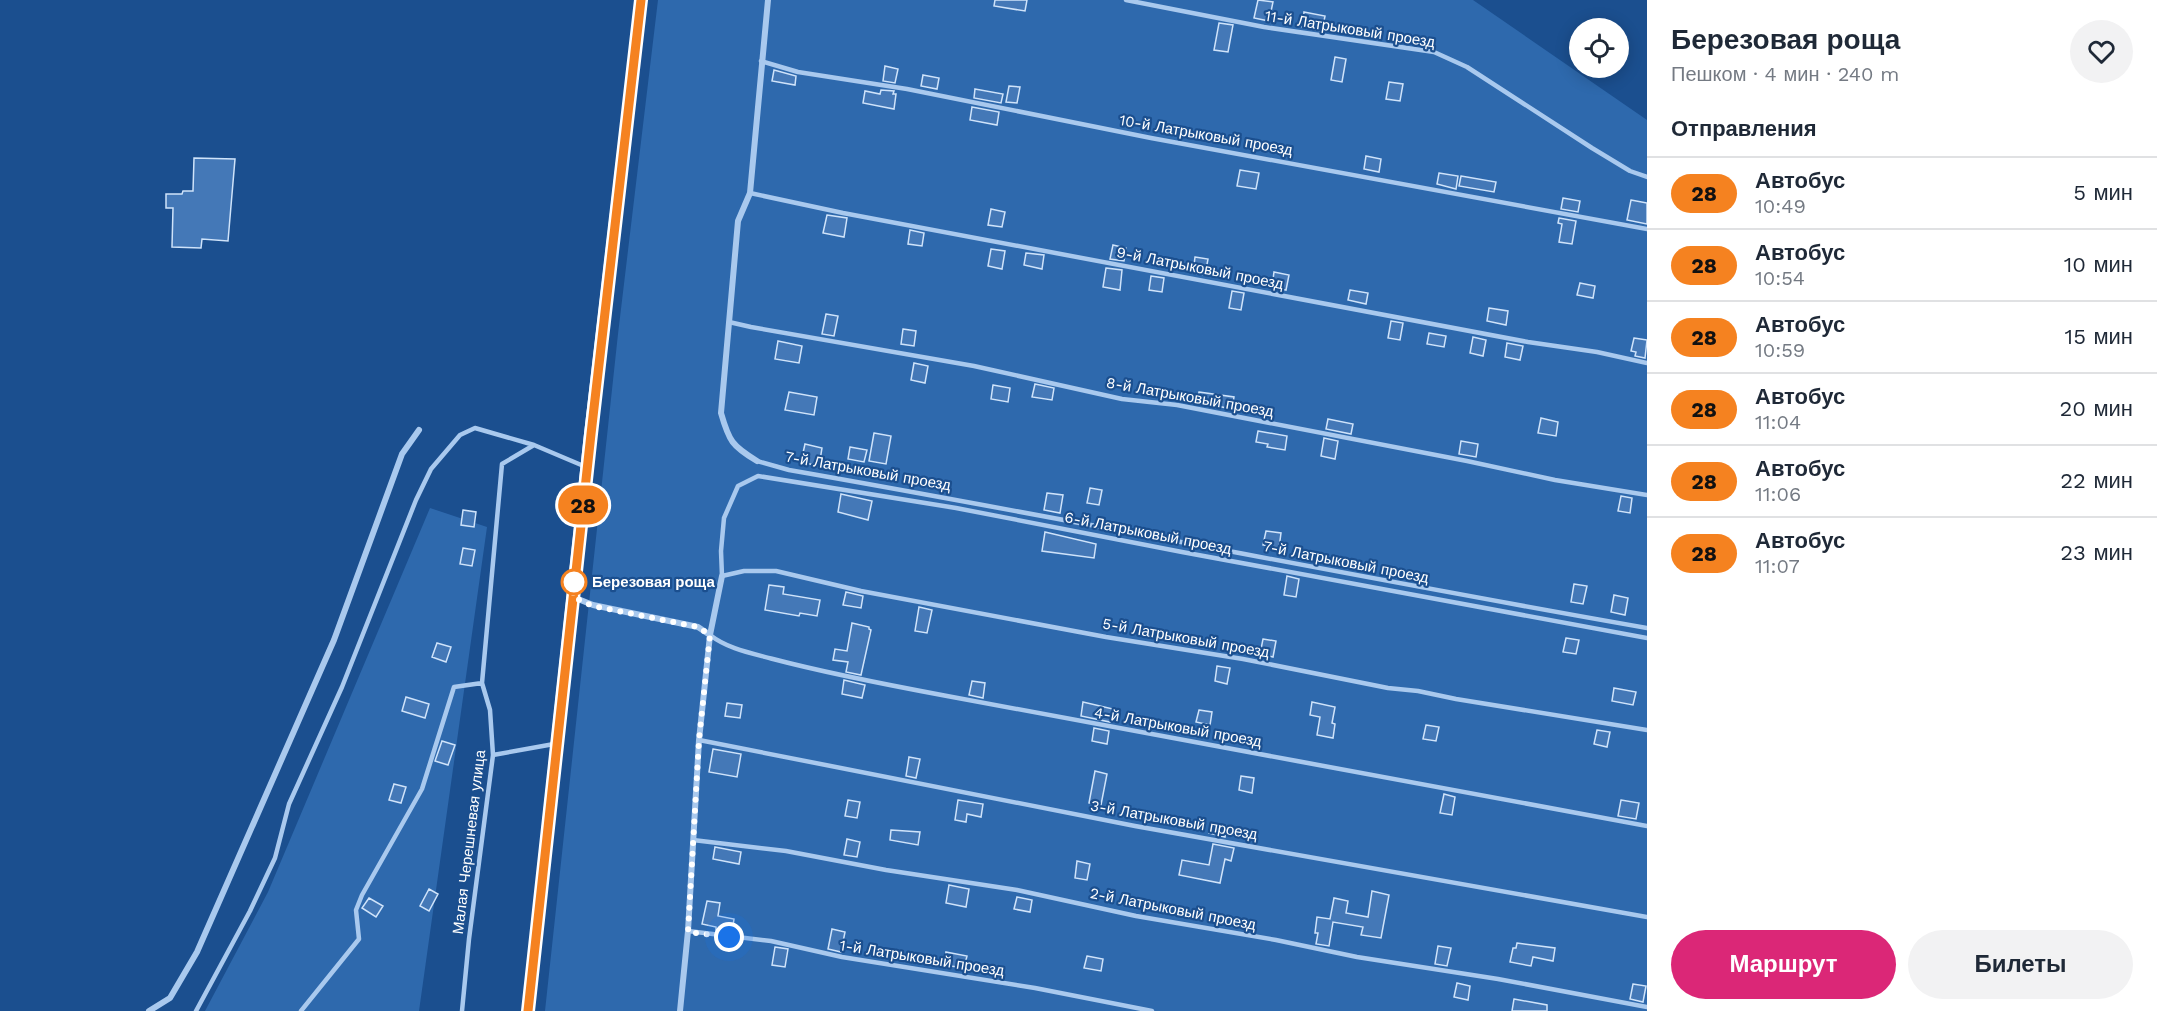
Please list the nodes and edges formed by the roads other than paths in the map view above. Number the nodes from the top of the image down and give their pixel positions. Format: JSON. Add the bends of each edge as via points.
{"nodes":[{"id":1,"x":641,"y":0,"type":"edge"},
{"id":2,"x":768,"y":0,"type":"edge"},
{"id":3,"x":1126,"y":0,"type":"edge"},
{"id":4,"x":761,"y":61,"type":"junction"},
{"id":5,"x":1647,"y":177,"type":"edge"},
{"id":6,"x":750,"y":193,"type":"junction"},
{"id":7,"x":1647,"y":229,"type":"edge"},
{"id":8,"x":729,"y":322,"type":"junction"},
{"id":9,"x":1647,"y":363,"type":"edge"},
{"id":10,"x":419,"y":430,"type":"dead end"},
{"id":11,"x":534,"y":445,"type":"junction"},
{"id":12,"x":757,"y":461,"type":"joint"},
{"id":13,"x":587,"y":467,"type":"junction"},
{"id":14,"x":1647,"y":495,"type":"edge"},
{"id":15,"x":722,"y":576,"type":"junction"},
{"id":16,"x":573,"y":597,"type":"junction"},
{"id":17,"x":1647,"y":628,"type":"edge"},
{"id":18,"x":710,"y":635,"type":"junction"},
{"id":19,"x":1647,"y":638,"type":"edge"},
{"id":20,"x":482,"y":683,"type":"junction"},
{"id":21,"x":1647,"y":730,"type":"edge"},
{"id":22,"x":699,"y":740,"type":"junction"},
{"id":23,"x":556,"y":744,"type":"junction"},
{"id":24,"x":493,"y":755,"type":"junction"},
{"id":25,"x":1647,"y":826,"type":"edge"},
{"id":26,"x":693,"y":840,"type":"junction"},
{"id":27,"x":1647,"y":917,"type":"edge"},
{"id":28,"x":688,"y":932,"type":"junction"},
{"id":29,"x":1647,"y":1007,"type":"edge"},
{"id":30,"x":149,"y":1011,"type":"edge"},
{"id":31,"x":196,"y":1011,"type":"edge"},
{"id":32,"x":301,"y":1011,"type":"edge"},
{"id":33,"x":462,"y":1011,"type":"edge"},
{"id":34,"x":528,"y":1011,"type":"edge"},
{"id":35,"x":680,"y":1011,"type":"edge"},
{"id":36,"x":1152,"y":1011,"type":"edge"}],
"edges":[{"from":1,"to":13,"type":"main road"},
{"from":2,"to":4,"type":"street"},
{"from":3,"to":5,"type":"lane","name":"11-й Латрыковый проезд","via":[[1264,27],[1434,52],[1467,67],[1630,171]]},
{"from":4,"to":6,"type":"street"},
{"from":4,"to":7,"type":"lane","name":"10-й Латрыковый проезд","via":[[798,72],[907,89]]},
{"from":6,"to":8,"type":"street","via":[[738,221]]},
{"from":6,"to":9,"type":"lane","name":"9-й Латрыковый проезд"},
{"from":8,"to":12,"type":"street","via":[[721,413],[728,437],[739,450]]},
{"from":8,"to":14,"type":"lane","name":"8-й Латрыковый проезд"},
{"from":10,"to":30,"type":"street","via":[[402,454],[334,640],[197,952],[170,998]]},
{"from":11,"to":13,"type":"lane"},
{"from":11,"to":20,"type":"lane","name":"Малая Черешневая улица","via":[[502,464]]},
{"from":11,"to":31,"type":"lane","via":[[475,428],[460,435],[430,469],[342,687],[289,804],[275,858]]},
{"from":12,"to":17,"type":"lane","name":"7-й Латрыковый проезд"},
{"from":13,"to":16,"type":"main road"},
{"from":15,"to":18,"type":"street"},
{"from":15,"to":19,"type":"lane","name":"6-й Латрыковый проезд","via":[[724,518],[738,486],[758,476],[956,508]]},
{"from":15,"to":21,"type":"lane","name":"5-й Латрыковый проезд","via":[[776,571],[1106,637]]},
{"from":16,"to":18,"type":"street","via":[[593,606],[698,627]]},
{"from":16,"to":23,"type":"main road"},
{"from":18,"to":22,"type":"street"},
{"from":18,"to":25,"type":"lane","name":"4-й Латрыковый проезд","via":[[742,651],[807,668]]},
{"from":20,"to":24,"type":"lane","name":"Малая Черешневая улица","via":[[490,710]]},
{"from":20,"to":32,"type":"lane","via":[[454,687],[422,789],[362,894],[356,910],[359,939]]},
{"from":22,"to":26,"type":"street"},
{"from":22,"to":27,"type":"lane","name":"3-й Латрыковый проезд","via":[[1135,826]]},
{"from":23,"to":24,"type":"lane"},
{"from":23,"to":34,"type":"main road"},
{"from":24,"to":33,"type":"lane","name":"Малая Черешневая улица"},
{"from":26,"to":28,"type":"street"},
{"from":26,"to":29,"type":"lane","name":"2-й Латрыковый проезд","via":[[786,851],[1017,890],[1136,916]]},
{"from":28,"to":35,"type":"street"},
{"from":28,"to":36,"type":"lane","name":"1-й Латрыковый проезд","via":[[771,941]]}]}
